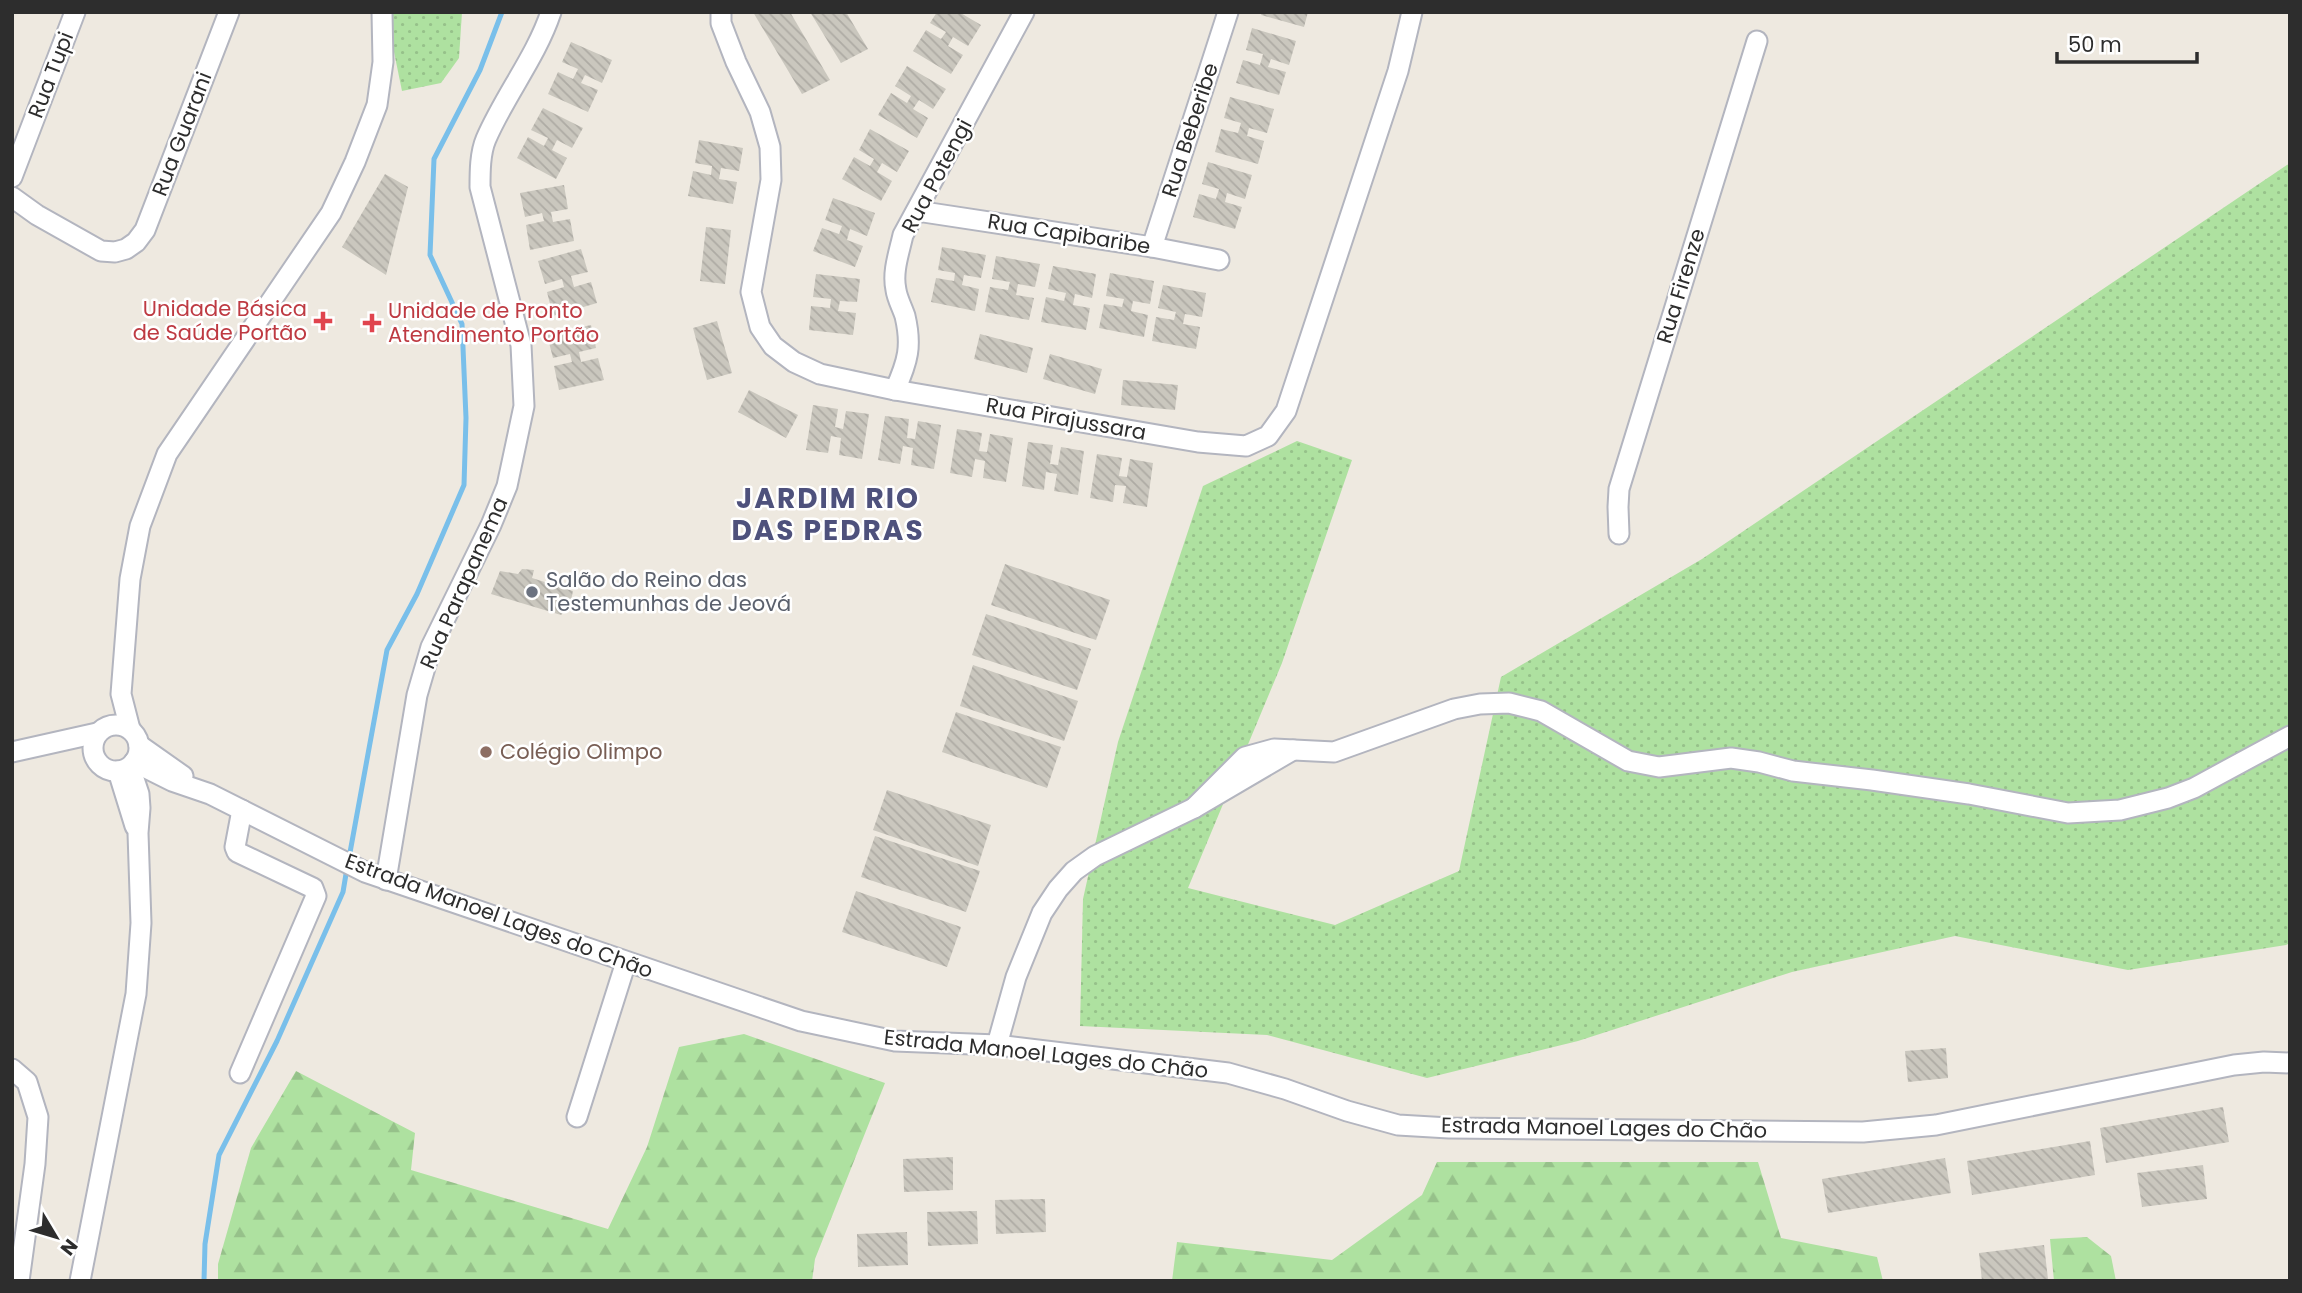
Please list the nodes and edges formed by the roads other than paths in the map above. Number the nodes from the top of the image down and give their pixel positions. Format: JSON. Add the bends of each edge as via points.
{"nodes":[{"id":1,"x":75,"y":12,"type":"edge"},
{"id":2,"x":229,"y":12,"type":"edge"},
{"id":3,"x":382,"y":12,"type":"edge"},
{"id":4,"x":551,"y":12,"type":"edge"},
{"id":5,"x":720,"y":12,"type":"edge"},
{"id":6,"x":1024,"y":12,"type":"edge"},
{"id":7,"x":1228,"y":12,"type":"edge"},
{"id":8,"x":1412,"y":12,"type":"edge"},
{"id":9,"x":1757,"y":41,"type":"dead end"},
{"id":10,"x":12,"y":177,"type":"edge"},
{"id":11,"x":12,"y":197,"type":"edge"},
{"id":12,"x":917,"y":211,"type":"junction"},
{"id":13,"x":1152,"y":247,"type":"junction"},
{"id":14,"x":1219,"y":260,"type":"dead end"},
{"id":15,"x":895,"y":390,"type":"junction"},
{"id":16,"x":1619,"y":534,"type":"dead end"},
{"id":17,"x":2290,"y":736,"type":"edge"},
{"id":18,"x":123,"y":747,"type":"junction"},
{"id":19,"x":1295,"y":749,"type":"junction"},
{"id":20,"x":22,"y":750,"type":"edge"},
{"id":21,"x":94,"y":755,"type":"junction"},
{"id":22,"x":1194,"y":808,"type":"junction"},
{"id":23,"x":242,"y":810,"type":"junction"},
{"id":24,"x":386,"y":880,"type":"junction"},
{"id":25,"x":626,"y":962,"type":"junction"},
{"id":26,"x":997,"y":1045,"type":"junction"},
{"id":27,"x":2290,"y":1063,"type":"edge"},
{"id":28,"x":12,"y":1069,"type":"edge"},
{"id":29,"x":240,"y":1073,"type":"dead end"},
{"id":30,"x":576,"y":1117,"type":"dead end"},
{"id":31,"x":19,"y":1281,"type":"edge"},
{"id":32,"x":80,"y":1281,"type":"edge"}],
"edges":[{"from":1,"to":10,"type":"street","name":"Rua Tupi"},
{"from":2,"to":11,"type":"street","name":"Rua Guarani","via":[[145,230],[136,242],[115,252],[101,251]]},
{"from":3,"to":18,"type":"street","via":[[383,62],[377,105],[331,213],[167,454],[140,526],[130,579],[121,694]]},
{"from":4,"to":24,"type":"street","name":"Rua Parapanema","via":[[485,140],[481,163],[480,187],[522,345],[524,406],[507,486],[431,647],[417,695]]},
{"from":5,"to":15,"type":"street","name":"Rua Pirajussara","via":[[770,148],[771,180],[751,292],[760,327],[773,346],[794,362],[820,374]]},
{"from":6,"to":12,"type":"street","name":"Rua Potengi"},
{"from":7,"to":13,"type":"street","name":"Rua Beberibe"},
{"from":8,"to":15,"type":"street","name":"Rua Pirajussara","via":[[1398,71],[1286,411],[1268,436],[1246,446],[1198,442]]},
{"from":9,"to":16,"type":"street","name":"Rua Firenze","via":[[1619,489]]},
{"from":12,"to":13,"type":"street","name":"Rua Capibaribe"},
{"from":12,"to":15,"type":"street","name":"Rua Potengi","via":[[903,236],[896,265],[895,289],[910,346]]},
{"from":13,"to":14,"type":"street","name":"Rua Capibaribe"},
{"from":17,"to":19,"type":"street","via":[[2168,798],[2120,810],[2068,813],[1731,758],[1658,767],[1628,761],[1541,711],[1509,704],[1454,709],[1334,752]]},
{"from":18,"to":20,"type":"street"},
{"from":18,"to":21,"type":"street","via":[[92,745]]},
{"from":18,"to":21,"type":"street","name":"Estrada Manoel Lages do Chão","via":[[104,768]]},
{"from":18,"to":23,"type":"street","name":"Estrada Manoel Lages do Chão","via":[[172,780]]},
{"from":18,"to":32,"type":"street","via":[[138,833],[141,923],[136,994]]},
{"from":19,"to":22,"type":"street"},
{"from":19,"to":22,"type":"street","via":[[1245,757]]},
{"from":20,"to":21,"type":"street"},
{"from":22,"to":26,"type":"street","via":[[1095,856],[1058,889],[1026,951]]},
{"from":23,"to":24,"type":"street","name":"Estrada Manoel Lages do Chão"},
{"from":23,"to":29,"type":"street","via":[[237,852],[313,888],[316,896]]},
{"from":24,"to":25,"type":"street","name":"Estrada Manoel Lages do Chão"},
{"from":25,"to":26,"type":"street","name":"Estrada Manoel Lages do Chão","via":[[845,1032],[895,1041]]},
{"from":25,"to":30,"type":"street"},
{"from":26,"to":27,"type":"street","name":"Estrada Manoel Lages do Chão","via":[[1228,1073],[1398,1125],[1449,1128],[1863,1132],[1936,1125],[2234,1065]]},
{"from":28,"to":31,"type":"street","via":[[27,1082],[38,1117]]}]}
